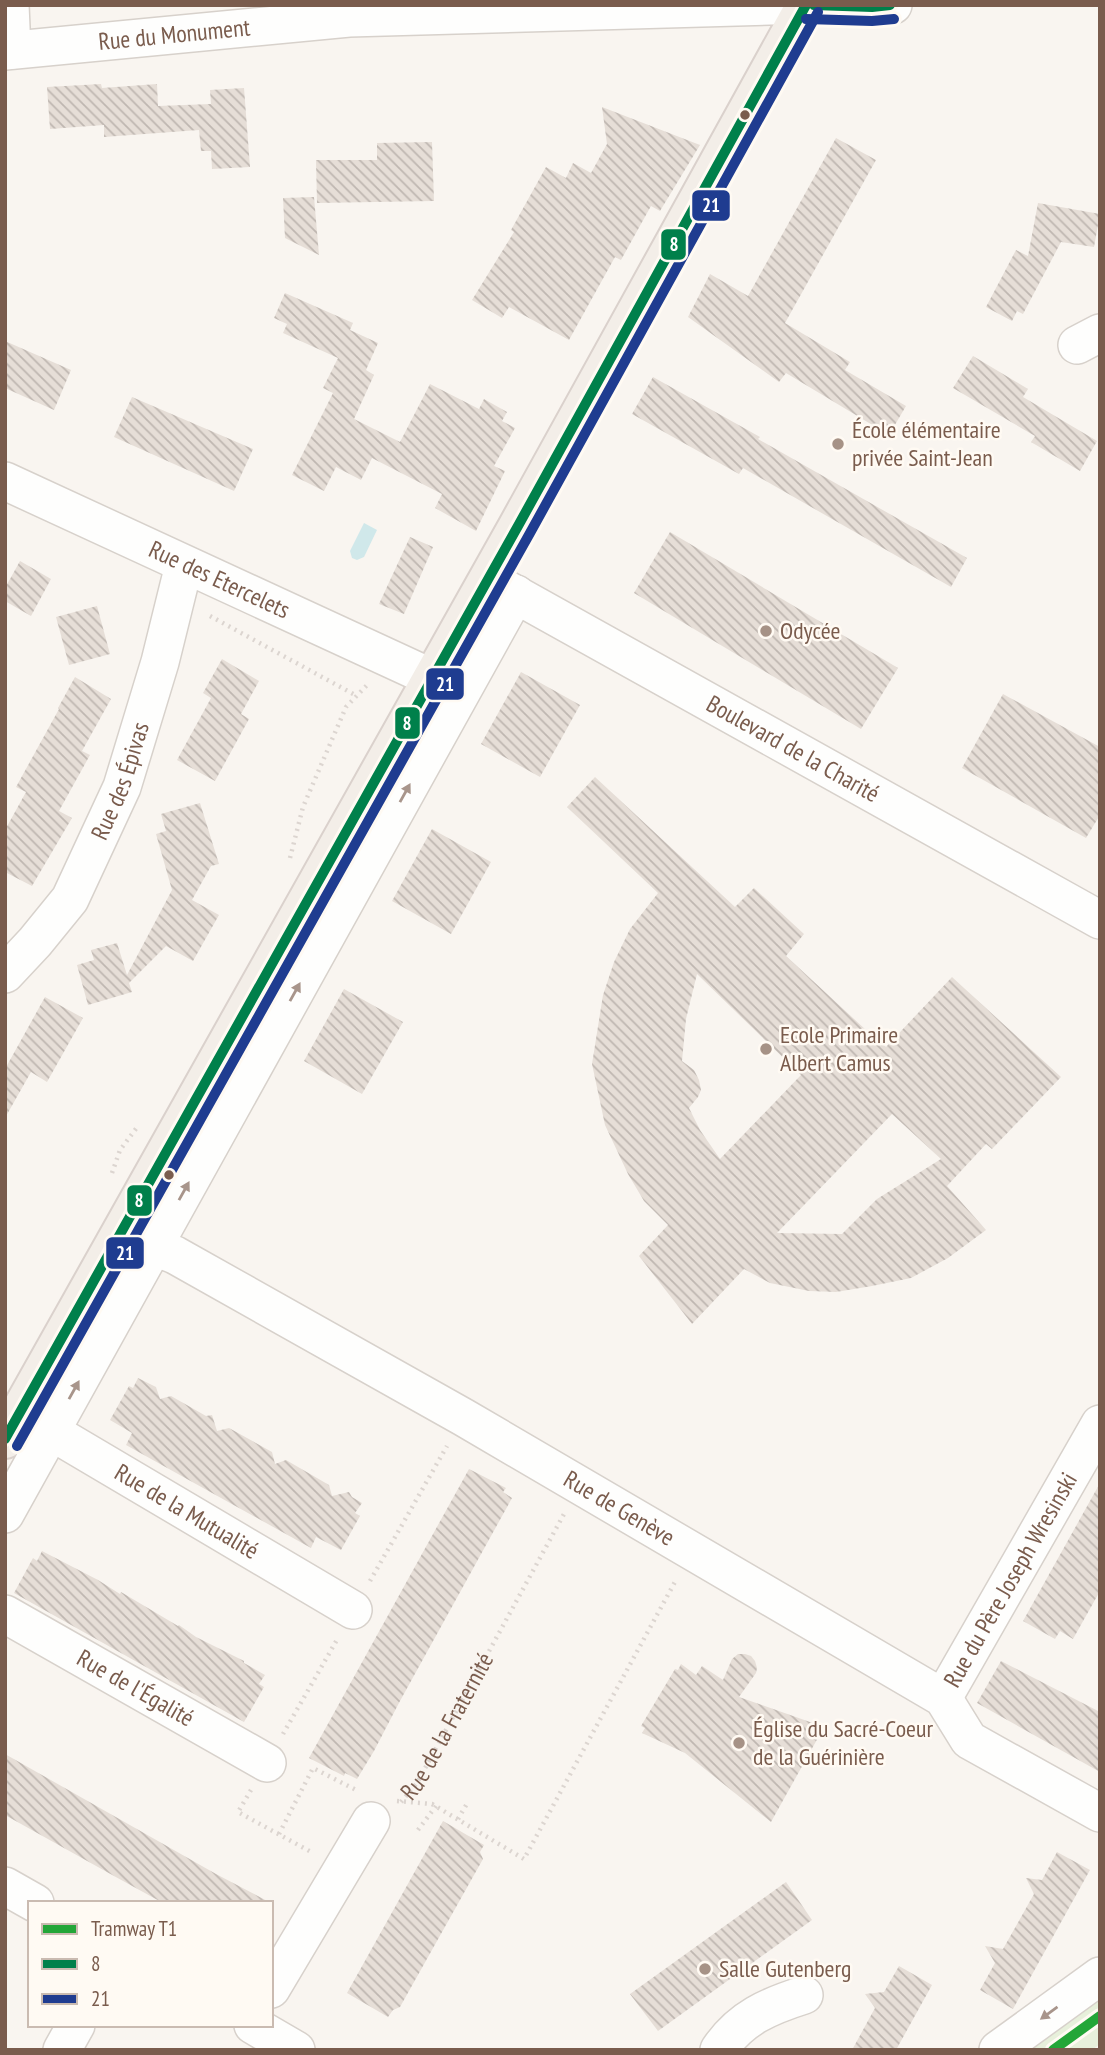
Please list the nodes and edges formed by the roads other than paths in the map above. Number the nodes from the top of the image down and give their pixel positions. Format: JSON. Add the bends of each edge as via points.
{"nodes":[{"id":1,"x":10,"y":5,"type":"edge"},
{"id":2,"x":806,"y":5,"type":"edge"},
{"id":3,"x":893,"y":5,"type":"edge"},
{"id":4,"x":350,"y":12,"type":"edge"},
{"id":5,"x":9,"y":50,"type":"edge"},
{"id":6,"x":5,"y":481,"type":"edge"},
{"id":7,"x":184,"y":565,"type":"junction"},
{"id":8,"x":502,"y":587,"type":"junction"},
{"id":9,"x":432,"y":678,"type":"junction"},
{"id":10,"x":1100,"y":920,"type":"edge"},
{"id":11,"x":5,"y":974,"type":"edge"},
{"id":12,"x":133,"y":1247,"type":"junction"},
{"id":13,"x":1100,"y":1424,"type":"edge"},
{"id":14,"x":25,"y":1428,"type":"edge"},
{"id":15,"x":5,"y":1514,"type":"edge"},
{"id":16,"x":354,"y":1610,"type":"dead end"},
{"id":17,"x":5,"y":1614,"type":"edge"},
{"id":18,"x":943,"y":1698,"type":"junction"},
{"id":19,"x":267,"y":1763,"type":"road end"},
{"id":20,"x":381,"y":1804,"type":"road end"},
{"id":21,"x":1100,"y":1813,"type":"edge"},
{"id":22,"x":5,"y":1886,"type":"edge"},
{"id":23,"x":31,"y":1901,"type":"edge"},
{"id":24,"x":1100,"y":1976,"type":"edge"},
{"id":25,"x":273,"y":1986,"type":"edge"},
{"id":26,"x":804,"y":1994,"type":"dead end"},
{"id":27,"x":75,"y":2027,"type":"edge"},
{"id":28,"x":256,"y":2027,"type":"edge"},
{"id":29,"x":62,"y":2050,"type":"edge"},
{"id":30,"x":296,"y":2050,"type":"edge"},
{"id":31,"x":719,"y":2050,"type":"edge"},
{"id":32,"x":998,"y":2050,"type":"edge"}],
"edges":[{"from":1,"to":5,"type":"street"},
{"from":2,"to":3,"type":"street","name":"Rue du Monument"},
{"from":2,"to":4,"type":"street","name":"Rue du Monument"},
{"from":2,"to":8,"type":"main road","via":[[586,403]]},
{"from":4,"to":5,"type":"street","name":"Rue du Monument"},
{"from":6,"to":7,"type":"street","name":"Rue des Etercelets"},
{"from":7,"to":9,"type":"street","name":"Rue des Etercelets"},
{"from":7,"to":11,"type":"street","name":"Rue des Épivas","via":[[122,787],[70,899]]},
{"from":8,"to":9,"type":"main road"},
{"from":8,"to":10,"type":"street","name":"Boulevard de la Charité"},
{"from":12,"to":8,"type":"street","one_way":true},
{"from":9,"to":12,"type":"main road"},
{"from":12,"to":14,"type":"main road"},
{"from":12,"to":18,"type":"street","name":"Rue de Genève","via":[[174,1255],[405,1384]]},
{"from":13,"to":18,"type":"street","name":"Rue du Père Joseph Wresinski"},
{"from":14,"to":15,"type":"street"},
{"from":14,"to":16,"type":"street","name":"Rue de la Mutualité"},
{"from":17,"to":19,"type":"street","name":"Rue de l'Égalité"},
{"from":18,"to":21,"type":"street","name":"Rue de Genève","via":[[969,1740]]},
{"from":20,"to":25,"type":"street"},
{"from":22,"to":23,"type":"street"},
{"from":24,"to":32,"type":"street","one_way":true},
{"from":26,"to":31,"type":"street","via":[[749,2018],[730,2033]]},
{"from":27,"to":29,"type":"street"},
{"from":28,"to":30,"type":"street"}]}
